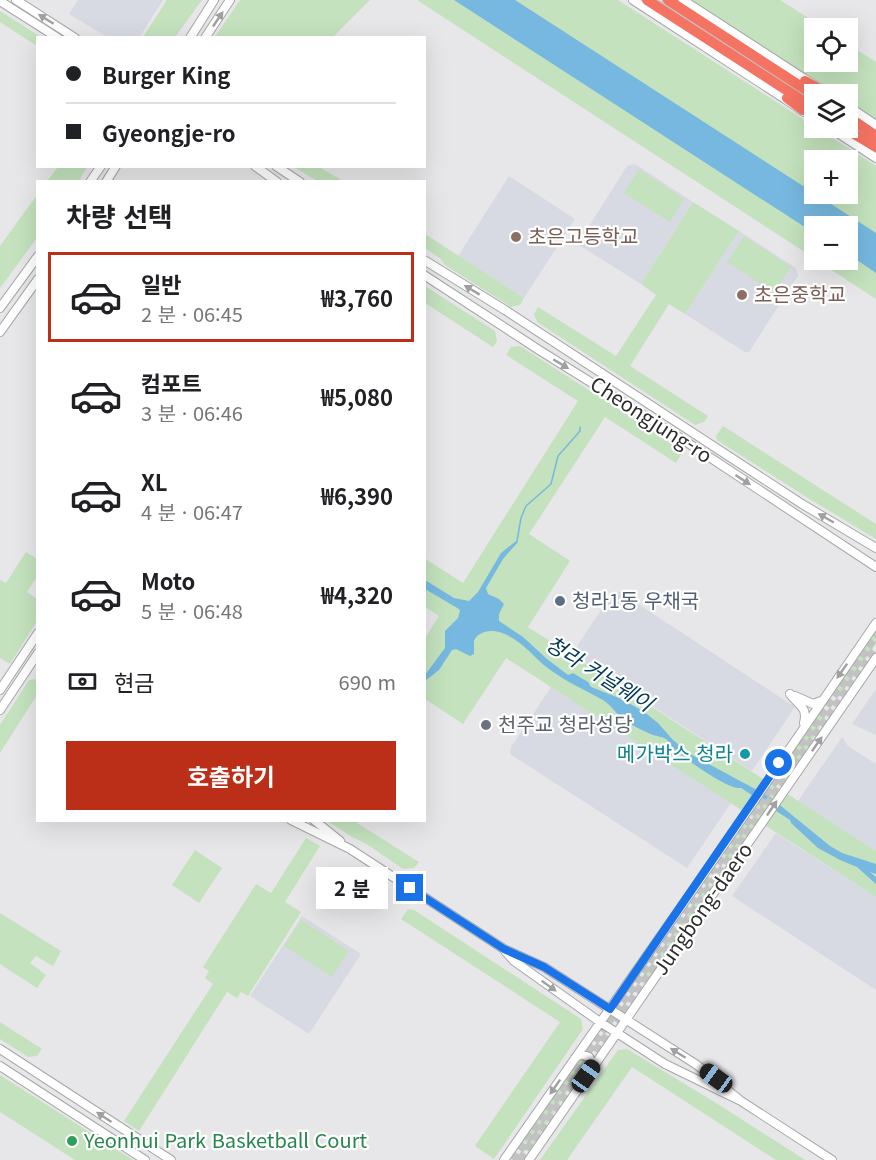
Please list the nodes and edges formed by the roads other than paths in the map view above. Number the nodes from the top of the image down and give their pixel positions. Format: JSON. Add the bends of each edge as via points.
{"nodes":[{"id":1,"x":16,"y":0,"type":"edge"},
{"id":2,"x":214,"y":0,"type":"edge"},
{"id":3,"x":230,"y":0,"type":"edge"},
{"id":4,"x":633,"y":0,"type":"edge"},
{"id":5,"x":640,"y":0,"type":"edge"},
{"id":6,"x":647,"y":0,"type":"edge"},
{"id":7,"x":670,"y":0,"type":"edge"},
{"id":8,"x":682,"y":0,"type":"edge"},
{"id":9,"x":0,"y":1,"type":"edge"},
{"id":10,"x":692,"y":23,"type":"junction"},
{"id":11,"x":55,"y":36,"type":"edge"},
{"id":12,"x":72,"y":36,"type":"edge"},
{"id":13,"x":191,"y":36,"type":"edge"},
{"id":14,"x":206,"y":36,"type":"edge"},
{"id":15,"x":714,"y":36,"type":"junction"},
{"id":16,"x":809,"y":84,"type":"edge"},
{"id":17,"x":813,"y":84,"type":"edge"},
{"id":18,"x":804,"y":89,"type":"edge"},
{"id":19,"x":804,"y":101,"type":"edge"},
{"id":20,"x":803,"y":110,"type":"joint"},
{"id":21,"x":858,"y":113,"type":"edge"},
{"id":22,"x":858,"y":124,"type":"edge"},
{"id":23,"x":876,"y":125,"type":"edge"},
{"id":24,"x":858,"y":136,"type":"edge"},
{"id":25,"x":876,"y":136,"type":"edge"},
{"id":26,"x":845,"y":138,"type":"edge"},
{"id":27,"x":876,"y":147,"type":"edge"},
{"id":28,"x":876,"y":158,"type":"edge"},
{"id":29,"x":258,"y":168,"type":"edge"},
{"id":30,"x":279,"y":168,"type":"edge"},
{"id":31,"x":274,"y":180,"type":"edge"},
{"id":32,"x":297,"y":180,"type":"edge"},
{"id":33,"x":36,"y":259,"type":"edge"},
{"id":34,"x":426,"y":261,"type":"edge"},
{"id":35,"x":426,"y":276,"type":"edge"},
{"id":36,"x":36,"y":282,"type":"edge"},
{"id":37,"x":17,"y":284,"type":"junction"},
{"id":38,"x":28,"y":293,"type":"junction"},
{"id":39,"x":10,"y":294,"type":"junction"},
{"id":40,"x":0,"y":299,"type":"edge"},
{"id":41,"x":0,"y":308,"type":"edge"},
{"id":42,"x":0,"y":332,"type":"edge"},
{"id":43,"x":876,"y":548,"type":"edge"},
{"id":44,"x":876,"y":567,"type":"edge"},
{"id":45,"x":876,"y":623,"type":"edge"},
{"id":46,"x":35,"y":649,"type":"edge"},
{"id":47,"x":876,"y":658,"type":"edge"},
{"id":48,"x":36,"y":669,"type":"edge"},
{"id":49,"x":18,"y":683,"type":"junction"},
{"id":50,"x":0,"y":690,"type":"edge"},
{"id":51,"x":822,"y":700,"type":"junction"},
{"id":52,"x":0,"y":710,"type":"edge"},
{"id":53,"x":804,"y":727,"type":"junction"},
{"id":54,"x":295,"y":822,"type":"edge"},
{"id":55,"x":316,"y":822,"type":"edge"},
{"id":56,"x":350,"y":849,"type":"junction"},
{"id":57,"x":504,"y":949,"type":"junction"},
{"id":58,"x":638,"y":969,"type":"junction"},
{"id":59,"x":654,"y":979,"type":"junction"},
{"id":60,"x":610,"y":1009,"type":"junction"},
{"id":61,"x":626,"y":1020,"type":"junction"},
{"id":62,"x":600,"y":1022,"type":"junction"},
{"id":63,"x":616,"y":1033,"type":"junction"},
{"id":64,"x":0,"y":1049,"type":"edge"},
{"id":65,"x":575,"y":1058,"type":"junction"},
{"id":66,"x":0,"y":1066,"type":"edge"},
{"id":67,"x":586,"y":1076,"type":"junction"},
{"id":68,"x":741,"y":1101,"type":"junction"},
{"id":69,"x":145,"y":1160,"type":"edge"},
{"id":70,"x":171,"y":1160,"type":"edge"},
{"id":71,"x":504,"y":1160,"type":"edge"},
{"id":72,"x":529,"y":1160,"type":"edge"},
{"id":73,"x":832,"y":1160,"type":"edge"}],
"edges":[{"from":12,"to":1,"type":"main road","one_way":true},
{"from":2,"to":13,"type":"main road"},
{"from":14,"to":3,"type":"main road","one_way":true},
{"from":4,"to":20,"type":"main road"},
{"from":5,"to":10,"type":"highway"},
{"from":6,"to":10,"type":"highway"},
{"from":7,"to":10,"type":"highway"},
{"from":8,"to":17,"type":"main road"},
{"from":9,"to":11,"type":"main road"},
{"from":10,"to":15,"type":"highway"},
{"from":15,"to":16,"type":"highway"},
{"from":15,"to":18,"type":"highway"},
{"from":15,"to":19,"type":"highway"},
{"from":15,"to":20,"type":"highway"},
{"from":21,"to":23,"type":"main road"},
{"from":22,"to":25,"type":"highway"},
{"from":24,"to":27,"type":"highway"},
{"from":26,"to":28,"type":"main road"},
{"from":29,"to":31,"type":"main road"},
{"from":30,"to":32,"type":"main road"},
{"from":33,"to":37,"type":"main road"},
{"from":43,"to":34,"type":"main road","name":"Cheongjung-ro","one_way":true},
{"from":35,"to":44,"type":"main road","name":"Cheongjung-ro","one_way":true},
{"from":36,"to":38,"type":"main road"},
{"from":37,"to":38,"type":"main road","via":[[18,295]]},
{"from":37,"to":39,"type":"main road"},
{"from":38,"to":42,"type":"main road"},
{"from":39,"to":40,"type":"main road"},
{"from":39,"to":41,"type":"main road"},
{"from":45,"to":51,"type":"main road","name":"Jungbong-daero","one_way":true},
{"from":46,"to":49,"type":"main road"},
{"from":46,"to":50,"type":"main road","via":[[21,657]]},
{"from":59,"to":47,"type":"main road","name":"Jungbong-daero","one_way":true},
{"from":48,"to":49,"type":"main road"},
{"from":49,"to":52,"type":"main road"},
{"from":51,"to":53,"type":"main road","name":"Jungbong-daero"},
{"from":51,"to":53,"type":"main road","via":[[813,704],[790,694],[806,712]]},
{"from":53,"to":58,"type":"main road","name":"Jungbong-daero"},
{"from":54,"to":56,"type":"main road"},
{"from":55,"to":56,"type":"main road"},
{"from":56,"to":57,"type":"main road"},
{"from":57,"to":60,"type":"main road","via":[[544,967]]},
{"from":57,"to":62,"type":"main road","one_way":true,"via":[[514,961]]},
{"from":58,"to":59,"type":"main road","via":[[641,982]]},
{"from":58,"to":60,"type":"main road","name":"Jungbong-daero"},
{"from":59,"to":61,"type":"main road","name":"Jungbong-daero"},
{"from":60,"to":61,"type":"main road"},
{"from":60,"to":62,"type":"main road","name":"Jungbong-daero"},
{"from":61,"to":63,"type":"main road","name":"Jungbong-daero"},
{"from":68,"to":61,"type":"main road","one_way":true,"via":[[697,1065]]},
{"from":62,"to":63,"type":"main road"},
{"from":62,"to":65,"type":"main road","name":"Jungbong-daero"},
{"from":63,"to":67,"type":"main road","name":"Jungbong-daero"},
{"from":63,"to":68,"type":"main road","via":[[665,1064]]},
{"from":70,"to":64,"type":"main road","one_way":true},
{"from":65,"to":67,"type":"main road","via":[[581,1054],[589,1056],[591,1065]]},
{"from":65,"to":71,"type":"main road","name":"Jungbong-daero","one_way":true},
{"from":66,"to":69,"type":"main road"},
{"from":67,"to":72,"type":"main road","name":"Jungbong-daero"},
{"from":68,"to":73,"type":"main road"}]}
